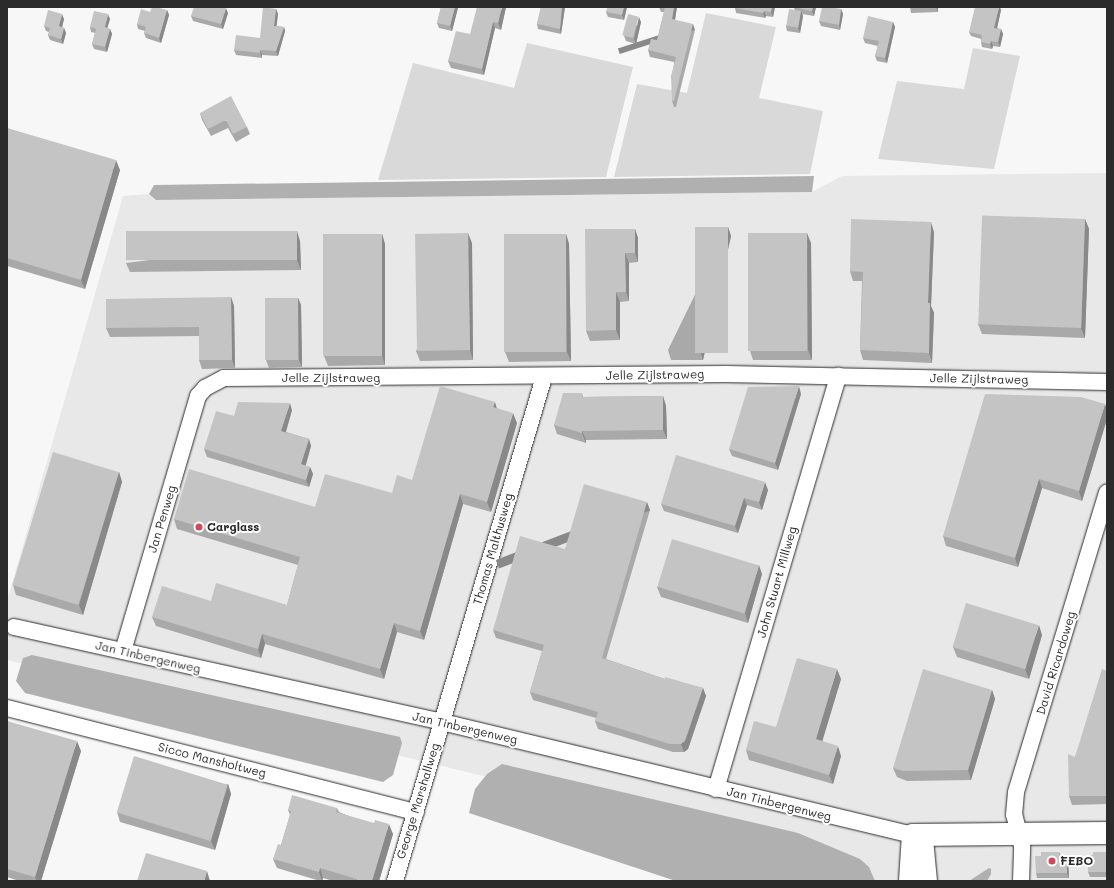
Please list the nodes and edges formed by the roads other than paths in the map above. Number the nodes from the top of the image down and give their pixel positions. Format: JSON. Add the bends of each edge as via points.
{"nodes":[{"id":1,"x":838,"y":376,"type":"junction"},
{"id":2,"x":544,"y":377,"type":"junction"},
{"id":3,"x":1107,"y":382,"type":"edge"},
{"id":4,"x":205,"y":388,"type":"joint"},
{"id":5,"x":1107,"y":493,"type":"edge"},
{"id":6,"x":14,"y":627,"type":"dead end"},
{"id":7,"x":123,"y":651,"type":"junction"},
{"id":8,"x":7,"y":708,"type":"edge"},
{"id":9,"x":442,"y":722,"type":"junction"},
{"id":10,"x":716,"y":789,"type":"junction"},
{"id":11,"x":416,"y":812,"type":"junction"},
{"id":12,"x":1107,"y":833,"type":"edge"},
{"id":13,"x":1017,"y":834,"type":"junction"},
{"id":14,"x":918,"y":835,"type":"junction"},
{"id":15,"x":952,"y":836,"type":"junction"},
{"id":16,"x":921,"y":877,"type":"edge"},
{"id":17,"x":395,"y":881,"type":"edge"},
{"id":18,"x":1021,"y":881,"type":"edge"}],
"edges":[{"from":1,"to":2,"type":"street","name":"Jelle Zijlstraweg","via":[[726,374]]},
{"from":1,"to":3,"type":"street","name":"Jelle Zijlstraweg"},
{"from":1,"to":10,"type":"street","name":"John Stuart Millweg"},
{"from":2,"to":4,"type":"street","name":"Jelle Zijlstraweg","via":[[224,378]]},
{"from":2,"to":9,"type":"street","name":"Thomas Malthusweg"},
{"from":4,"to":7,"type":"street","name":"Jan Penweg","via":[[198,396]]},
{"from":5,"to":13,"type":"street","name":"David Ricardoweg","via":[[1016,792],[1014,815]]},
{"from":6,"to":7,"type":"street","name":"Jan Tinbergenweg"},
{"from":7,"to":9,"type":"street","name":"Jan Tinbergenweg"},
{"from":8,"to":11,"type":"street","name":"Sicco Mansholtweg"},
{"from":9,"to":10,"type":"street","name":"Jan Tinbergenweg"},
{"from":9,"to":11,"type":"street","name":"George Marshallweg"},
{"from":10,"to":14,"type":"street","name":"Jan Tinbergenweg"},
{"from":11,"to":17,"type":"street","name":"George Marshallweg"},
{"from":12,"to":13,"type":"street","name":"Jan Tinbergenweg"},
{"from":13,"to":15,"type":"street","name":"Jan Tinbergenweg"},
{"from":13,"to":18,"type":"street","via":[[1022,846]]},
{"from":14,"to":15,"type":"street","name":"Jan Tinbergenweg"},
{"from":14,"to":16,"type":"street"},
{"from":15,"to":16,"type":"street"}]}
